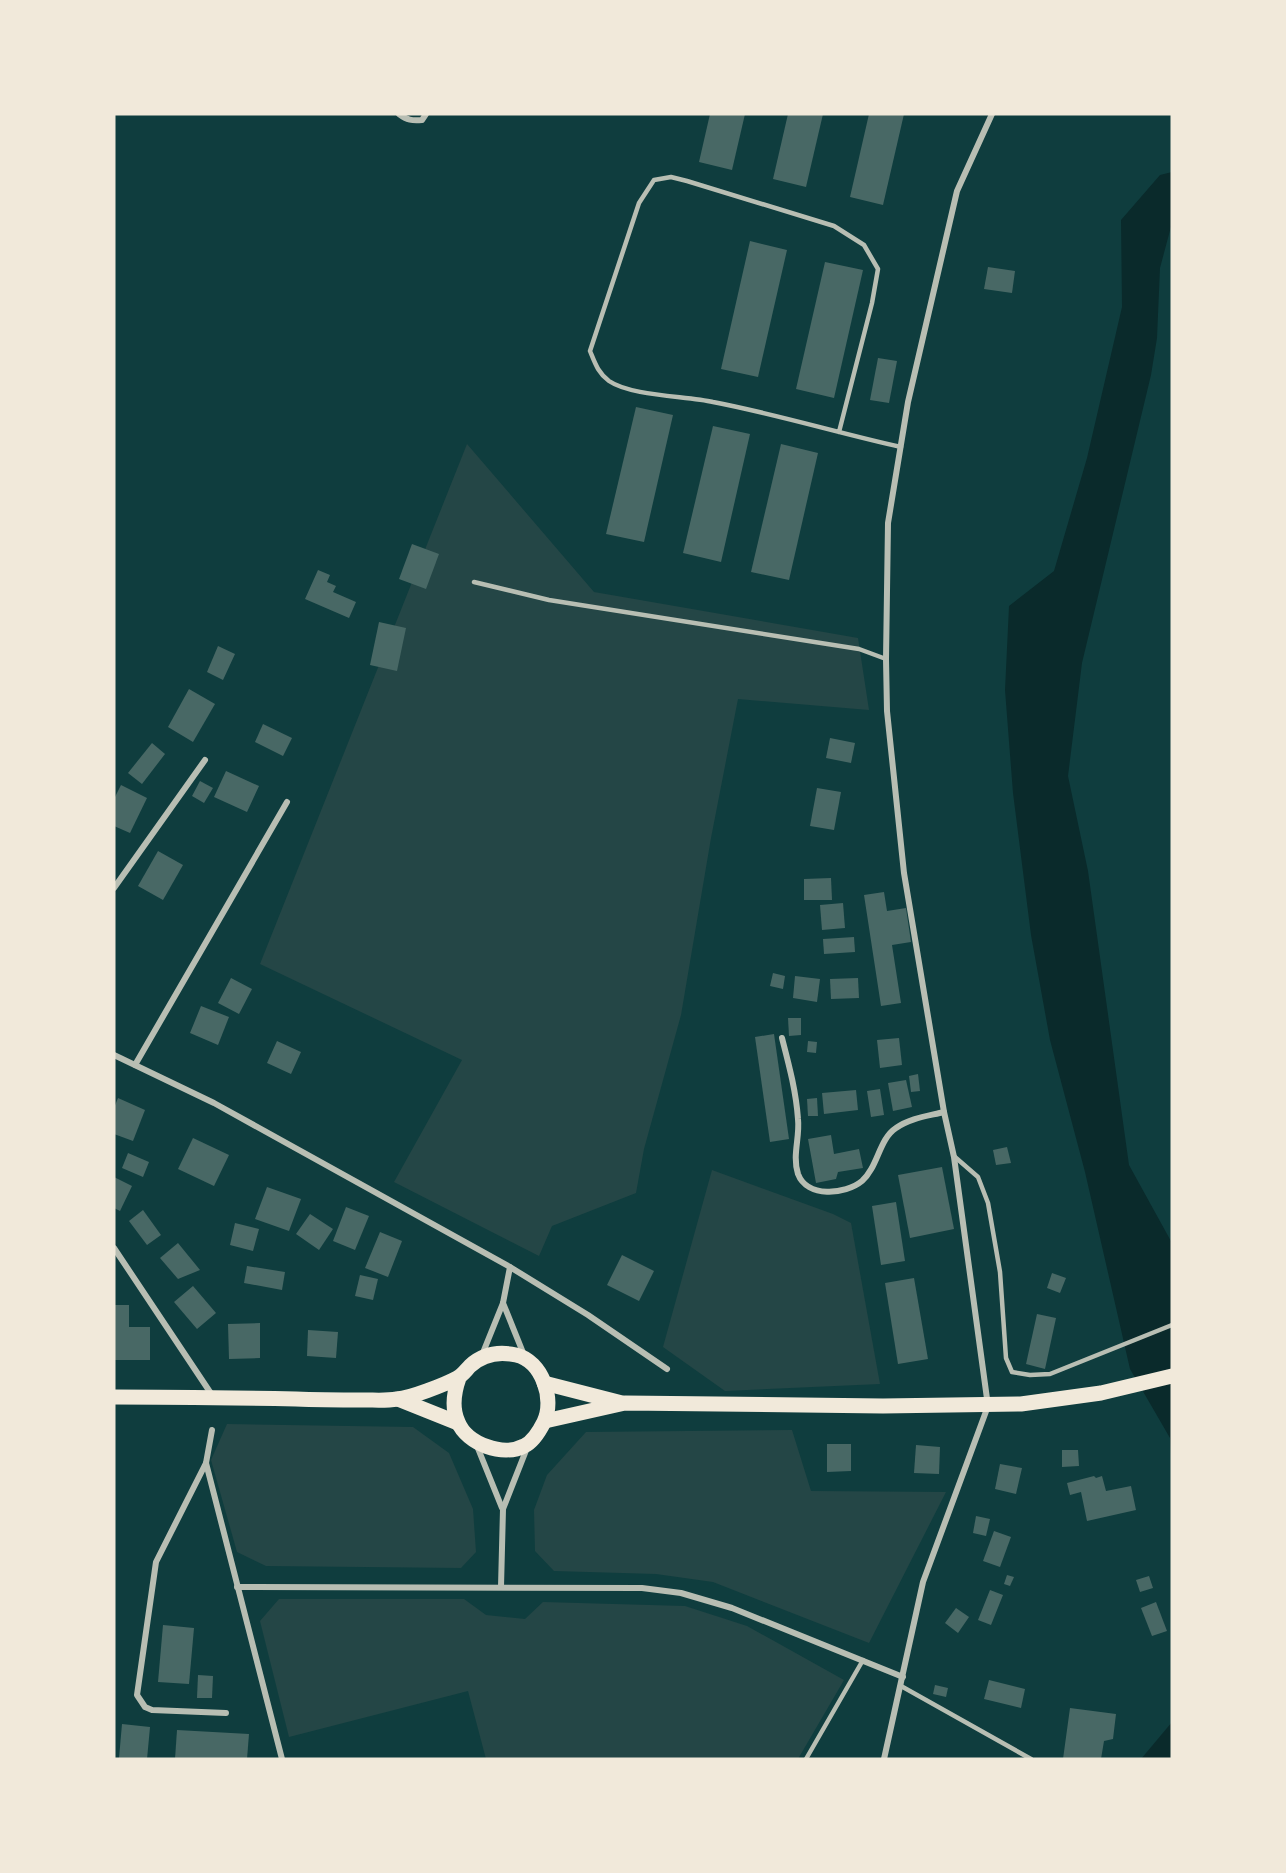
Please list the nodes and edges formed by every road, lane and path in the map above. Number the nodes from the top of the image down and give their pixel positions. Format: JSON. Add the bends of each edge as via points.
{"nodes":[{"id":1,"x":399,"y":114,"type":"edge"},
{"id":2,"x":426,"y":114,"type":"edge"},
{"id":3,"x":992,"y":114,"type":"edge"},
{"id":4,"x":839,"y":432,"type":"junction"},
{"id":5,"x":901,"y":447,"type":"junction"},
{"id":6,"x":474,"y":582,"type":"dead end"},
{"id":7,"x":886,"y":659,"type":"junction"},
{"id":8,"x":205,"y":760,"type":"dead end"},
{"id":9,"x":287,"y":802,"type":"dead end"},
{"id":10,"x":114,"y":888,"type":"edge"},
{"id":11,"x":782,"y":1038,"type":"dead end"},
{"id":12,"x":114,"y":1055,"type":"edge"},
{"id":13,"x":135,"y":1065,"type":"junction"},
{"id":14,"x":944,"y":1112,"type":"junction"},
{"id":15,"x":954,"y":1157,"type":"junction"},
{"id":16,"x":114,"y":1248,"type":"edge"},
{"id":17,"x":510,"y":1267,"type":"junction"},
{"id":18,"x":502,"y":1303,"type":"junction"},
{"id":19,"x":1172,"y":1325,"type":"edge"},
{"id":20,"x":482,"y":1357,"type":"junction"},
{"id":21,"x":526,"y":1358,"type":"junction"},
{"id":22,"x":667,"y":1369,"type":"dead end"},
{"id":23,"x":1172,"y":1376,"type":"edge"},
{"id":24,"x":459,"y":1378,"type":"junction"},
{"id":25,"x":544,"y":1383,"type":"junction"},
{"id":26,"x":114,"y":1397,"type":"edge"},
{"id":27,"x":213,"y":1398,"type":"junction"},
{"id":28,"x":398,"y":1400,"type":"junction"},
{"id":29,"x":625,"y":1403,"type":"junction"},
{"id":30,"x":988,"y":1406,"type":"junction"},
{"id":31,"x":545,"y":1421,"type":"junction"},
{"id":32,"x":458,"y":1423,"type":"junction"},
{"id":33,"x":212,"y":1430,"type":"dead end"},
{"id":34,"x":474,"y":1440,"type":"junction"},
{"id":35,"x":529,"y":1443,"type":"junction"},
{"id":36,"x":206,"y":1463,"type":"junction"},
{"id":37,"x":502,"y":1509,"type":"junction"},
{"id":38,"x":237,"y":1587,"type":"junction"},
{"id":39,"x":501,"y":1587,"type":"junction"},
{"id":40,"x":862,"y":1660,"type":"junction"},
{"id":41,"x":903,"y":1677,"type":"junction"},
{"id":42,"x":901,"y":1686,"type":"junction"},
{"id":43,"x":226,"y":1713,"type":"dead end"},
{"id":44,"x":282,"y":1759,"type":"edge"},
{"id":45,"x":806,"y":1759,"type":"edge"},
{"id":46,"x":884,"y":1759,"type":"edge"},
{"id":47,"x":1031,"y":1759,"type":"edge"}],
"edges":[{"from":1,"to":2,"type":"street","via":[[414,121],[422,120]]},
{"from":3,"to":5,"type":"street","via":[[957,191]]},
{"from":4,"to":4,"type":"lane","via":[[713,402],[633,390],[610,382],[599,372],[590,351],[639,203],[654,180],[671,177],[687,181],[834,226],[864,245],[878,269],[873,303]]},
{"from":4,"to":5,"type":"lane"},
{"from":5,"to":7,"type":"street","via":[[888,523]]},
{"from":6,"to":7,"type":"lane","via":[[549,600],[860,649]]},
{"from":7,"to":14,"type":"street","via":[[887,711],[904,873]]},
{"from":8,"to":10,"type":"street"},
{"from":9,"to":13,"type":"street"},
{"from":11,"to":14,"type":"street","via":[[793,1077],[799,1122],[795,1153],[805,1185],[833,1192],[852,1187],[874,1167],[895,1128]]},
{"from":12,"to":13,"type":"street"},
{"from":13,"to":17,"type":"street","via":[[214,1103]]},
{"from":14,"to":15,"type":"street"},
{"from":15,"to":19,"type":"lane","via":[[978,1177],[988,1203],[1000,1272],[1006,1358],[1012,1372],[1030,1376],[1050,1374]]},
{"from":15,"to":30,"type":"street"},
{"from":16,"to":27,"type":"street"},
{"from":17,"to":18,"type":"street"},
{"from":17,"to":22,"type":"street"},
{"from":18,"to":20,"type":"street"},
{"from":18,"to":21,"type":"street"},
{"from":20,"to":21,"type":"main road","via":[[494,1353]]},
{"from":20,"to":24,"type":"main road"},
{"from":21,"to":25,"type":"main road"},
{"from":23,"to":30,"type":"main road","via":[[1101,1394]]},
{"from":24,"to":28,"type":"main road"},
{"from":24,"to":32,"type":"main road","via":[[454,1393]]},
{"from":25,"to":29,"type":"main road"},
{"from":25,"to":31,"type":"main road","via":[[549,1399]]},
{"from":26,"to":27,"type":"main road"},
{"from":27,"to":28,"type":"main road"},
{"from":28,"to":32,"type":"main road"},
{"from":29,"to":30,"type":"main road"},
{"from":29,"to":31,"type":"main road"},
{"from":30,"to":41,"type":"street","via":[[923,1582]]},
{"from":31,"to":35,"type":"main road"},
{"from":32,"to":34,"type":"main road"},
{"from":33,"to":36,"type":"street"},
{"from":34,"to":35,"type":"main road","via":[[508,1450]]},
{"from":34,"to":37,"type":"street"},
{"from":35,"to":37,"type":"street"},
{"from":36,"to":38,"type":"street"},
{"from":36,"to":43,"type":"street","via":[[156,1562],[137,1695],[152,1710]]},
{"from":37,"to":39,"type":"street"},
{"from":38,"to":39,"type":"street"},
{"from":38,"to":44,"type":"street"},
{"from":39,"to":40,"type":"street","via":[[642,1588],[681,1593],[732,1608]]},
{"from":40,"to":41,"type":"street"},
{"from":40,"to":45,"type":"lane"},
{"from":41,"to":42,"type":"street"},
{"from":42,"to":46,"type":"street"},
{"from":42,"to":47,"type":"lane"}]}
